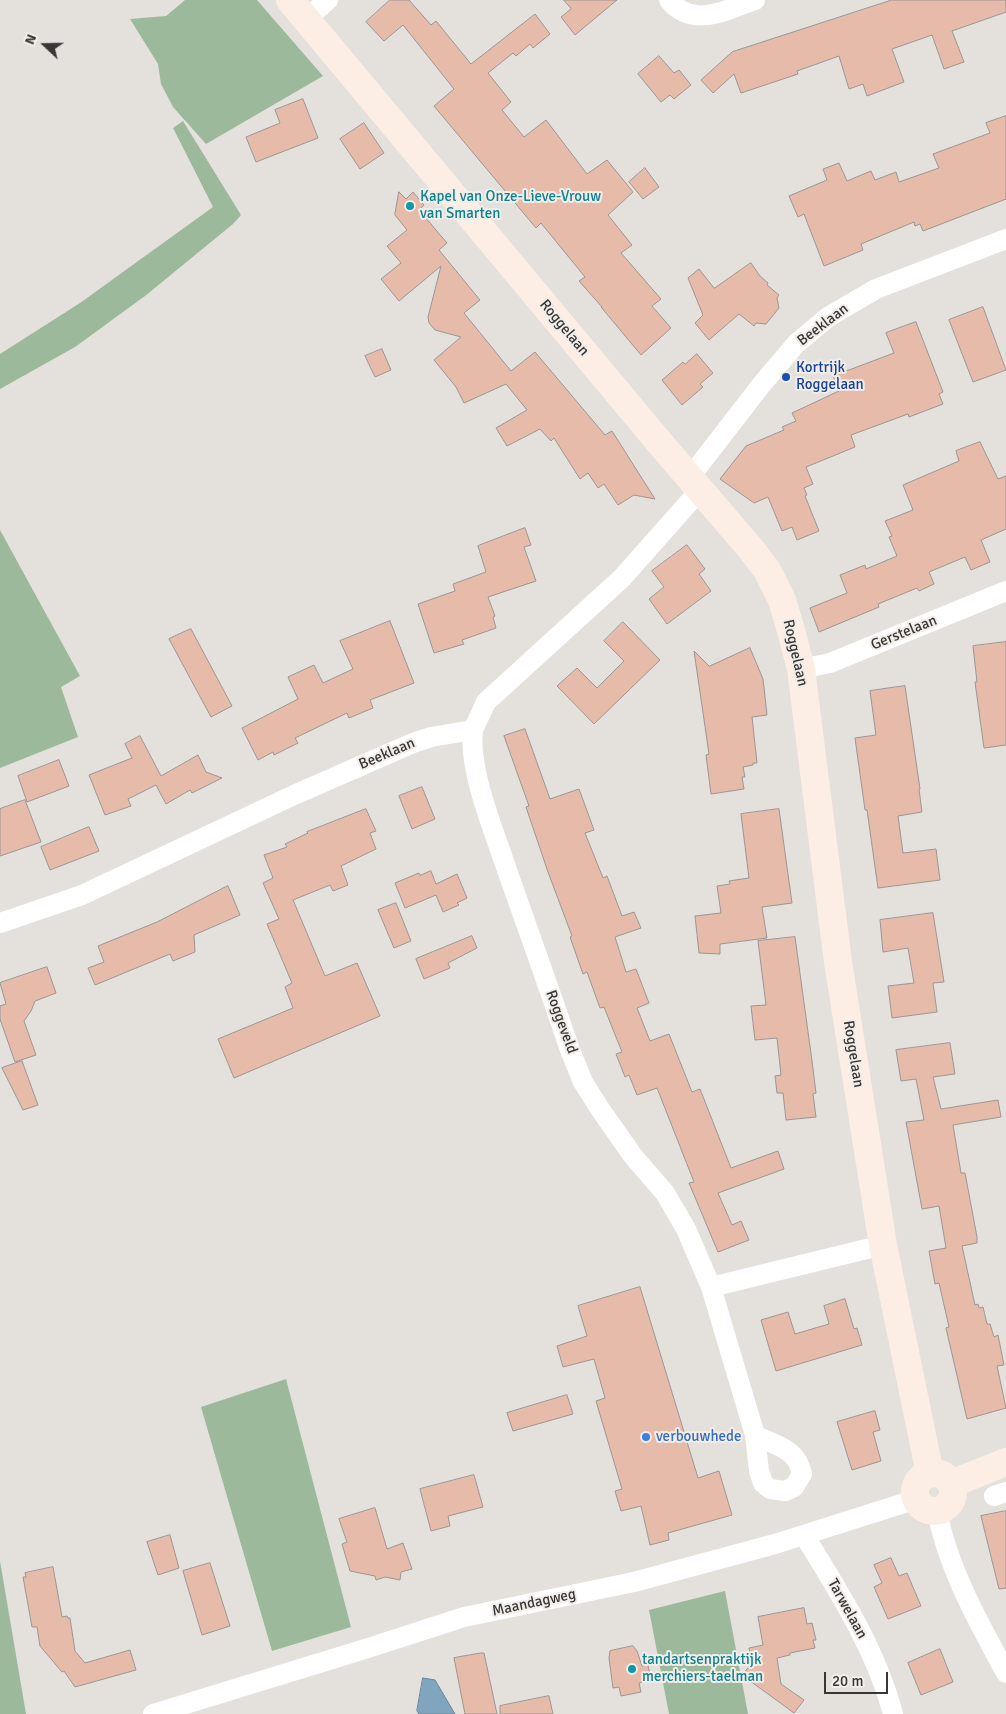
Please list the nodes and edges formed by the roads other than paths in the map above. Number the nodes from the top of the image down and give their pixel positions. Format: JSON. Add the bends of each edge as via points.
{"nodes":[{"id":1,"x":328,"y":0,"type":"edge"},
{"id":2,"x":669,"y":0,"type":"edge"},
{"id":3,"x":754,"y":0,"type":"edge"},
{"id":4,"x":298,"y":9,"type":"edge"},
{"id":5,"x":1006,"y":239,"type":"edge"},
{"id":6,"x":695,"y":484,"type":"junction"},
{"id":7,"x":1006,"y":591,"type":"edge"},
{"id":8,"x":801,"y":669,"type":"junction"},
{"id":9,"x":473,"y":730,"type":"junction"},
{"id":10,"x":0,"y":923,"type":"edge"},
{"id":11,"x":883,"y":1245,"type":"junction"},
{"id":12,"x":711,"y":1287,"type":"junction"},
{"id":13,"x":755,"y":1435,"type":"dead end"},
{"id":14,"x":1006,"y":1462,"type":"edge"},
{"id":15,"x":940,"y":1479,"type":"junction"},
{"id":16,"x":927,"y":1505,"type":"junction"},
{"id":17,"x":804,"y":1535,"type":"junction"},
{"id":18,"x":1006,"y":1673,"type":"edge"},
{"id":19,"x":153,"y":1714,"type":"edge"},
{"id":20,"x":894,"y":1714,"type":"edge"}],
"edges":[{"from":1,"to":4,"type":"street"},
{"from":2,"to":3,"type":"street","via":[[686,14],[702,16]]},
{"from":4,"to":6,"type":"street","name":"Roggelaan"},
{"from":5,"to":6,"type":"street","name":"Beeklaan","via":[[876,289],[828,317],[796,344],[768,377]]},
{"from":6,"to":8,"type":"street","name":"Roggelaan","via":[[766,570],[782,600]]},
{"from":6,"to":9,"type":"street","name":"Beeklaan","via":[[622,578],[486,702]]},
{"from":7,"to":8,"type":"street","name":"Gerstelaan","via":[[830,663]]},
{"from":8,"to":11,"type":"street","name":"Roggelaan","via":[[838,962]]},
{"from":9,"to":10,"type":"street","name":"Beeklaan","via":[[431,736],[413,743],[82,895]]},
{"from":9,"to":12,"type":"street","name":"Roggeveld","via":[[473,760],[486,807],[583,1082],[633,1156],[665,1193],[686,1229]]},
{"from":11,"to":12,"type":"street"},
{"from":11,"to":15,"type":"street","name":"Roggelaan"},
{"from":12,"to":13,"type":"street","name":"Roggeveld"},
{"from":14,"to":15,"type":"street"},
{"from":15,"to":16,"type":"street","via":[[953,1495],[950,1501],[942,1509]]},
{"from":16,"to":17,"type":"street","name":"Maandagweg"},
{"from":16,"to":18,"type":"street","via":[[972,1608]]},
{"from":17,"to":19,"type":"street","name":"Maandagweg","via":[[634,1582],[464,1617]]},
{"from":17,"to":20,"type":"street","name":"Tarwelaan","via":[[849,1608],[875,1662]]}]}
